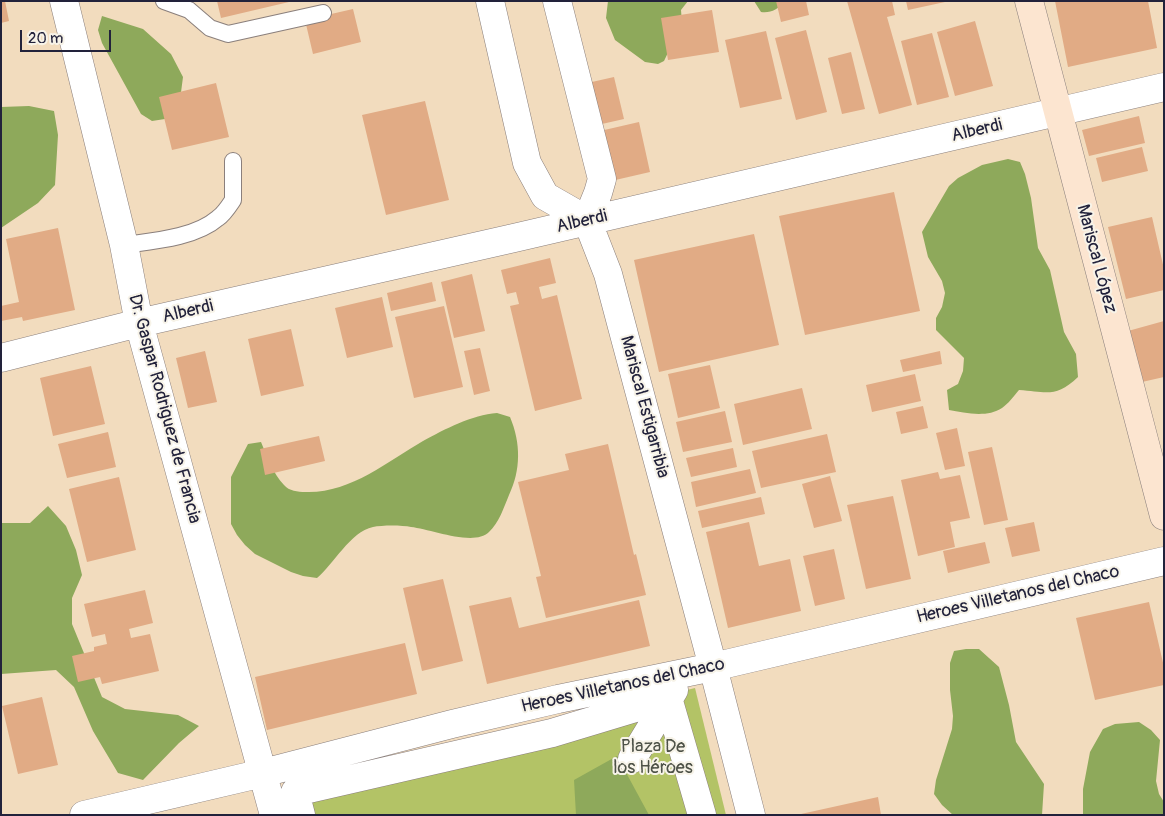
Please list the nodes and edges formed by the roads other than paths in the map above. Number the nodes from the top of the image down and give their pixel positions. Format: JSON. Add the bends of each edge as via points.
{"nodes":[{"id":1,"x":164,"y":1,"type":"edge"},
{"id":2,"x":490,"y":1,"type":"edge"},
{"id":3,"x":557,"y":1,"type":"edge"},
{"id":4,"x":1030,"y":1,"type":"edge"},
{"id":5,"x":67,"y":2,"type":"edge"},
{"id":6,"x":323,"y":13,"type":"dead end"},
{"id":7,"x":1164,"y":87,"type":"edge"},
{"id":8,"x":1057,"y":113,"type":"junction"},
{"id":9,"x":233,"y":161,"type":"dead end"},
{"id":10,"x":587,"y":220,"type":"junction"},
{"id":11,"x":124,"y":245,"type":"junction"},
{"id":12,"x":139,"y":323,"type":"junction"},
{"id":13,"x":1,"y":358,"type":"edge"},
{"id":14,"x":1164,"y":516,"type":"edge"},
{"id":15,"x":1164,"y":561,"type":"edge"},
{"id":16,"x":714,"y":667,"type":"junction"},
{"id":17,"x":668,"y":698,"type":"junction"},
{"id":18,"x":632,"y":759,"type":"dead end"},
{"id":19,"x":263,"y":773,"type":"junction"},
{"id":20,"x":84,"y":815,"type":"edge"},
{"id":21,"x":274,"y":815,"type":"edge"},
{"id":22,"x":301,"y":815,"type":"edge"},
{"id":23,"x":702,"y":815,"type":"edge"},
{"id":24,"x":751,"y":815,"type":"edge"}],
"edges":[{"from":1,"to":6,"type":"lane","via":[[189,10],[210,28],[228,34]]},
{"from":2,"to":10,"type":"street","via":[[528,163],[545,196]]},
{"from":3,"to":10,"type":"street","via":[[602,179]]},
{"from":4,"to":8,"type":"main road","name":"Mariscal López"},
{"from":5,"to":11,"type":"street","name":"Dr. Gaspar Rodriguez de Francia"},
{"from":7,"to":8,"type":"street","name":"Alberdi"},
{"from":8,"to":10,"type":"street","name":"Alberdi"},
{"from":8,"to":14,"type":"main road","name":"Mariscal López"},
{"from":9,"to":11,"type":"lane","via":[[233,200],[219,218],[203,227],[168,238]]},
{"from":10,"to":12,"type":"street","name":"Alberdi"},
{"from":10,"to":16,"type":"street","name":"Mariscal Estigarribia","via":[[608,274]]},
{"from":11,"to":12,"type":"street","name":"Dr. Gaspar Rodriguez de Francia"},
{"from":12,"to":13,"type":"street","name":"Alberdi"},
{"from":12,"to":19,"type":"street","name":"Dr. Gaspar Rodriguez de Francia"},
{"from":15,"to":16,"type":"street","name":"Heroes Villetanos del Chaco"},
{"from":16,"to":17,"type":"street","via":[[673,691]]},
{"from":16,"to":19,"type":"street","name":"Heroes Villetanos del Chaco","via":[[558,699]]},
{"from":16,"to":24,"type":"street","name":"Mariscal Estigarribia"},
{"from":17,"to":18,"type":"street"},
{"from":17,"to":22,"type":"street","via":[[552,733],[295,792]]},
{"from":17,"to":23,"type":"street"},
{"from":19,"to":20,"type":"street","name":"Heroes Villetanos del Chaco"},
{"from":19,"to":21,"type":"street","name":"Dr. Gaspar Rodriguez de Francia"}]}
